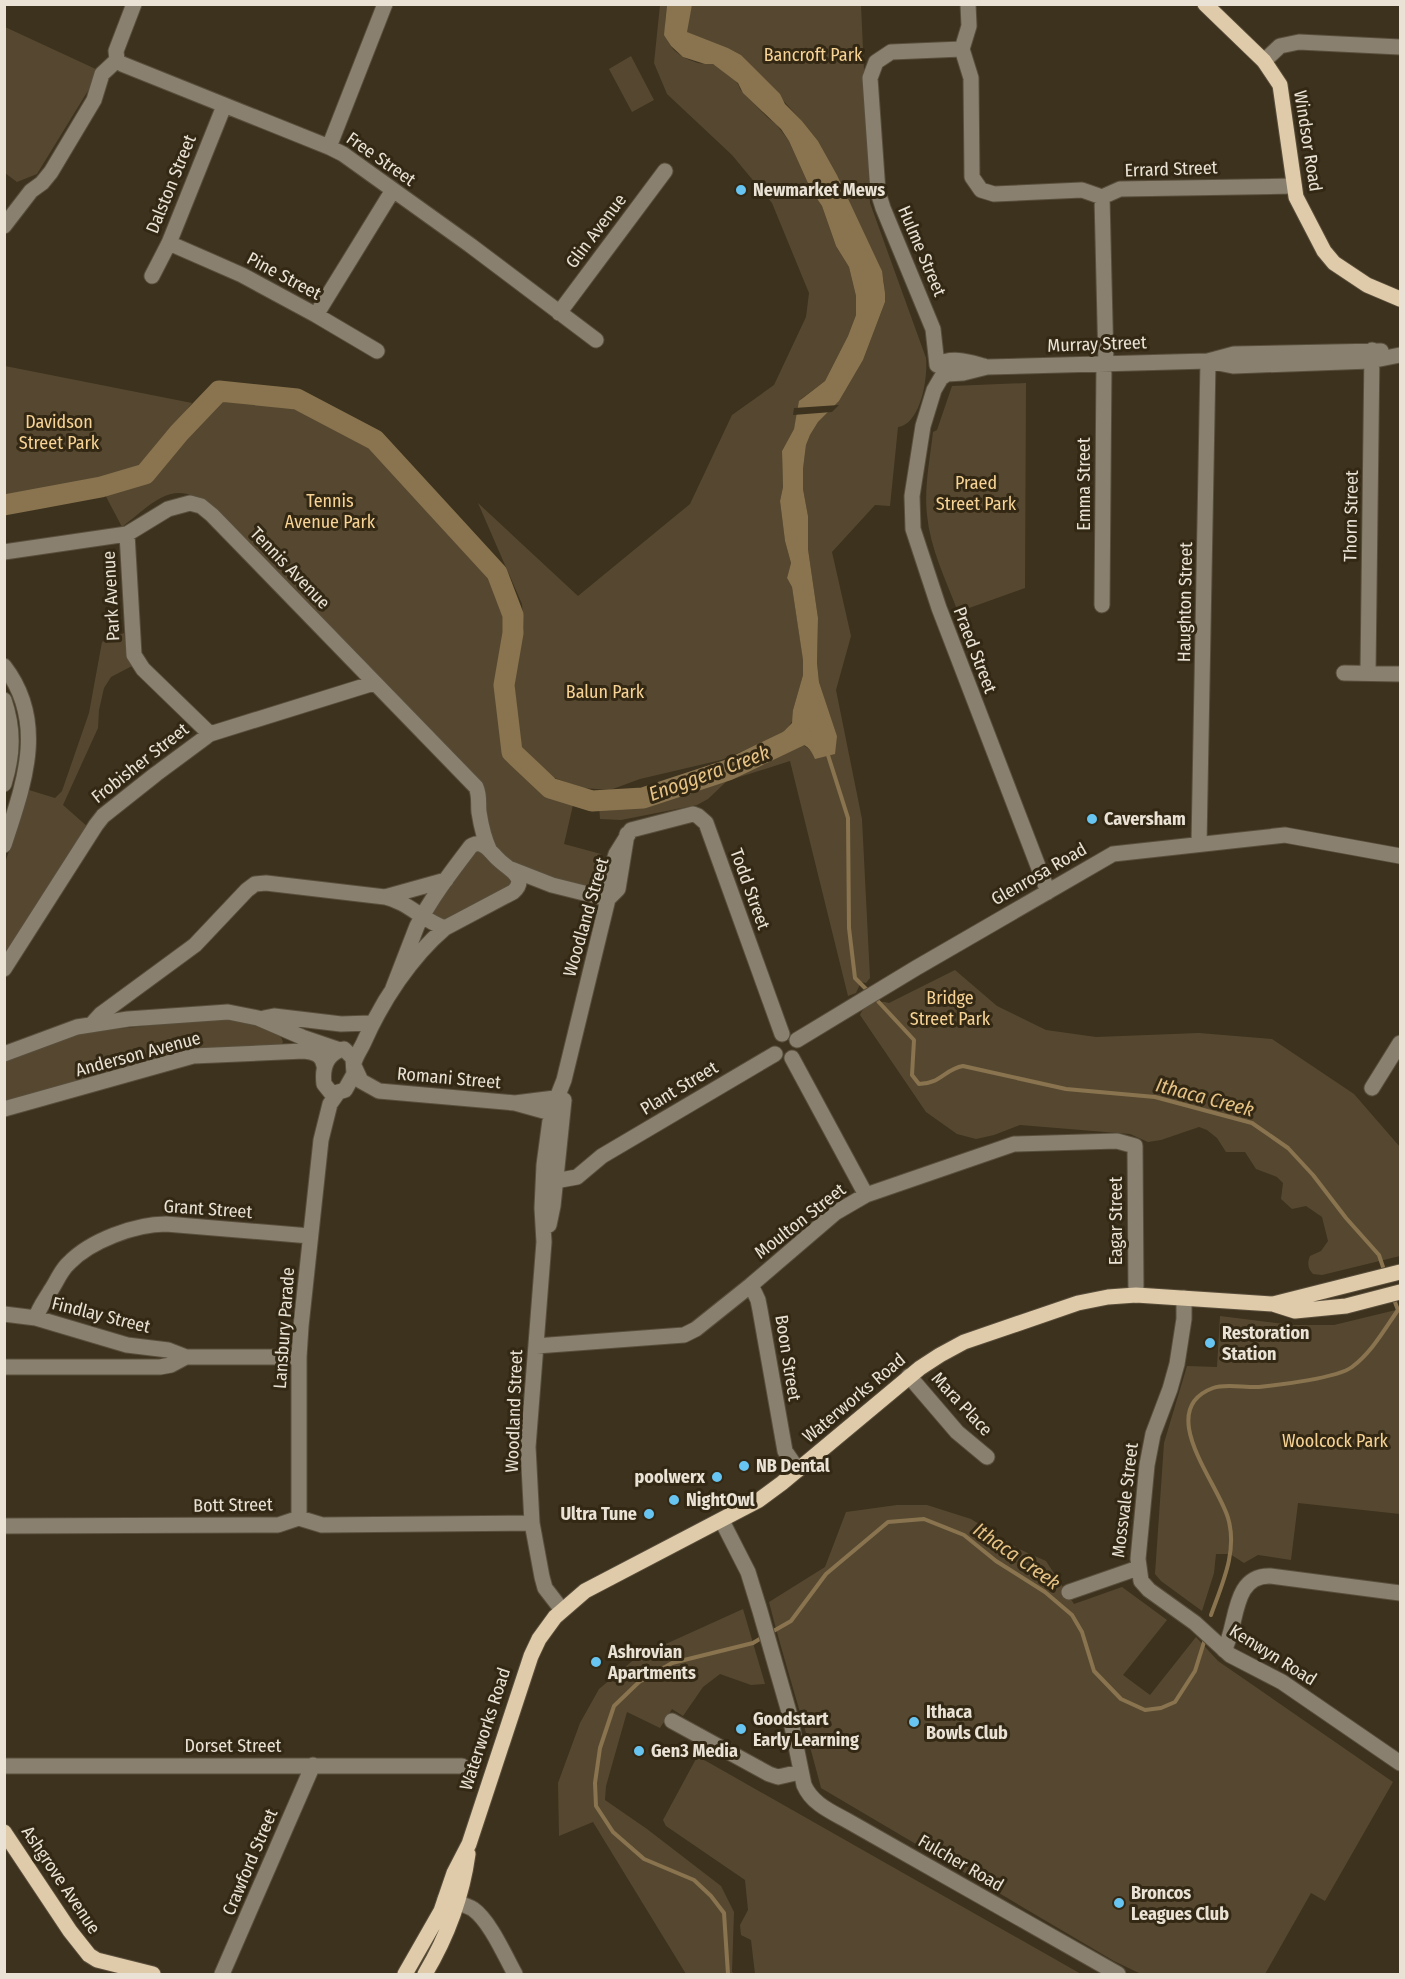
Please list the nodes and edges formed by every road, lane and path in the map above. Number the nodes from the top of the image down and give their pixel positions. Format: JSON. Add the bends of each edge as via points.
{"nodes":[{"id":1,"x":134,"y":4,"type":"edge"},
{"id":2,"x":385,"y":4,"type":"edge"},
{"id":3,"x":968,"y":4,"type":"edge"},
{"id":4,"x":1205,"y":4,"type":"edge"},
{"id":5,"x":1401,"y":47,"type":"edge"},
{"id":6,"x":962,"y":49,"type":"junction"},
{"id":7,"x":117,"y":60,"type":"junction"},
{"id":8,"x":1264,"y":61,"type":"junction"},
{"id":9,"x":224,"y":106,"type":"junction"},
{"id":10,"x":329,"y":147,"type":"junction"},
{"id":11,"x":665,"y":171,"type":"dead end"},
{"id":12,"x":1294,"y":186,"type":"junction"},
{"id":13,"x":393,"y":190,"type":"junction"},
{"id":14,"x":1102,"y":197,"type":"junction"},
{"id":15,"x":4,"y":226,"type":"edge"},
{"id":16,"x":169,"y":243,"type":"junction"},
{"id":17,"x":152,"y":276,"type":"dead end"},
{"id":18,"x":1401,"y":299,"type":"edge"},
{"id":19,"x":559,"y":313,"type":"junction"},
{"id":20,"x":316,"y":315,"type":"junction"},
{"id":21,"x":596,"y":340,"type":"dead end"},
{"id":22,"x":377,"y":351,"type":"dead end"},
{"id":23,"x":1372,"y":355,"type":"junction"},
{"id":24,"x":1400,"y":356,"type":"edge"},
{"id":25,"x":1208,"y":361,"type":"junction"},
{"id":26,"x":1105,"y":364,"type":"junction"},
{"id":27,"x":944,"y":367,"type":"junction"},
{"id":28,"x":127,"y":534,"type":"junction"},
{"id":29,"x":4,"y":552,"type":"edge"},
{"id":30,"x":1102,"y":605,"type":"dead end"},
{"id":31,"x":4,"y":666,"type":"edge"},
{"id":32,"x":1368,"y":672,"type":"junction"},
{"id":33,"x":1344,"y":673,"type":"dead end"},
{"id":34,"x":1401,"y":674,"type":"edge"},
{"id":35,"x":374,"y":682,"type":"junction"},
{"id":36,"x":4,"y":700,"type":"edge"},
{"id":37,"x":210,"y":734,"type":"junction"},
{"id":38,"x":4,"y":784,"type":"edge"},
{"id":39,"x":479,"y":813,"type":"junction"},
{"id":40,"x":633,"y":830,"type":"joint"},
{"id":41,"x":1199,"y":844,"type":"junction"},
{"id":42,"x":4,"y":845,"type":"edge"},
{"id":43,"x":468,"y":850,"type":"junction"},
{"id":44,"x":490,"y":851,"type":"junction"},
{"id":45,"x":1401,"y":856,"type":"edge"},
{"id":46,"x":509,"y":868,"type":"junction"},
{"id":47,"x":447,"y":880,"type":"junction"},
{"id":48,"x":552,"y":885,"type":"junction"},
{"id":49,"x":513,"y":892,"type":"junction"},
{"id":50,"x":1048,"y":892,"type":"junction"},
{"id":51,"x":386,"y":897,"type":"junction"},
{"id":52,"x":605,"y":898,"type":"junction"},
{"id":53,"x":421,"y":917,"type":"junction"},
{"id":54,"x":446,"y":928,"type":"junction"},
{"id":55,"x":4,"y":969,"type":"edge"},
{"id":56,"x":393,"y":988,"type":"junction"},
{"id":57,"x":133,"y":992,"type":"junction"},
{"id":58,"x":128,"y":1018,"type":"junction"},
{"id":59,"x":260,"y":1019,"type":"junction"},
{"id":60,"x":371,"y":1023,"type":"junction"},
{"id":61,"x":92,"y":1024,"type":"junction"},
{"id":62,"x":289,"y":1031,"type":"junction"},
{"id":63,"x":782,"y":1034,"type":"junction"},
{"id":64,"x":797,"y":1040,"type":"junction"},
{"id":65,"x":1401,"y":1043,"type":"edge"},
{"id":66,"x":341,"y":1049,"type":"junction"},
{"id":67,"x":283,"y":1051,"type":"junction"},
{"id":68,"x":4,"y":1054,"type":"edge"},
{"id":69,"x":775,"y":1054,"type":"junction"},
{"id":70,"x":792,"y":1058,"type":"junction"},
{"id":71,"x":354,"y":1066,"type":"junction"},
{"id":72,"x":324,"y":1071,"type":"junction"},
{"id":73,"x":1371,"y":1088,"type":"dead end"},
{"id":74,"x":379,"y":1091,"type":"junction"},
{"id":75,"x":337,"y":1094,"type":"junction"},
{"id":76,"x":556,"y":1106,"type":"junction"},
{"id":77,"x":4,"y":1108,"type":"edge"},
{"id":78,"x":321,"y":1140,"type":"junction"},
{"id":79,"x":1136,"y":1146,"type":"joint"},
{"id":80,"x":551,"y":1175,"type":"junction"},
{"id":81,"x":866,"y":1195,"type":"junction"},
{"id":82,"x":310,"y":1236,"type":"junction"},
{"id":83,"x":1400,"y":1272,"type":"edge"},
{"id":84,"x":751,"y":1285,"type":"junction"},
{"id":85,"x":1401,"y":1292,"type":"edge"},
{"id":86,"x":1136,"y":1295,"type":"junction"},
{"id":87,"x":1184,"y":1298,"type":"junction"},
{"id":88,"x":1273,"y":1304,"type":"junction"},
{"id":89,"x":4,"y":1314,"type":"edge"},
{"id":90,"x":36,"y":1318,"type":"junction"},
{"id":91,"x":536,"y":1346,"type":"junction"},
{"id":92,"x":186,"y":1357,"type":"junction"},
{"id":93,"x":299,"y":1357,"type":"junction"},
{"id":94,"x":4,"y":1367,"type":"edge"},
{"id":95,"x":909,"y":1376,"type":"junction"},
{"id":96,"x":987,"y":1458,"type":"dead end"},
{"id":97,"x":798,"y":1470,"type":"junction"},
{"id":98,"x":299,"y":1518,"type":"junction"},
{"id":99,"x":722,"y":1521,"type":"junction"},
{"id":100,"x":532,"y":1523,"type":"junction"},
{"id":101,"x":4,"y":1526,"type":"edge"},
{"id":102,"x":1138,"y":1568,"type":"junction"},
{"id":103,"x":1069,"y":1592,"type":"dead end"},
{"id":104,"x":1401,"y":1593,"type":"edge"},
{"id":105,"x":562,"y":1610,"type":"junction"},
{"id":106,"x":1224,"y":1650,"type":"junction"},
{"id":107,"x":672,"y":1721,"type":"dead end"},
{"id":108,"x":1401,"y":1763,"type":"edge"},
{"id":109,"x":313,"y":1765,"type":"junction"},
{"id":110,"x":4,"y":1766,"type":"edge"},
{"id":111,"x":462,"y":1766,"type":"dead end"},
{"id":112,"x":800,"y":1772,"type":"junction"},
{"id":113,"x":4,"y":1832,"type":"edge"},
{"id":114,"x":452,"y":1901,"type":"junction"},
{"id":115,"x":118,"y":1969,"type":"edge"},
{"id":116,"x":153,"y":1974,"type":"edge"},
{"id":117,"x":222,"y":1974,"type":"edge"},
{"id":118,"x":405,"y":1974,"type":"edge"},
{"id":119,"x":425,"y":1974,"type":"edge"},
{"id":120,"x":515,"y":1974,"type":"edge"},
{"id":121,"x":1118,"y":1974,"type":"edge"}],
"edges":[{"from":1,"to":7,"type":"street","via":[[116,51]]},
{"from":2,"to":10,"type":"street"},
{"from":3,"to":6,"type":"street","via":[[969,26]]},
{"from":4,"to":8,"type":"main road","name":"Windsor Road"},
{"from":5,"to":8,"type":"street","via":[[1299,42],[1280,46]]},
{"from":6,"to":14,"type":"street","name":"Errard Street","via":[[971,78],[972,177],[981,190],[994,194],[1082,190]]},
{"from":6,"to":27,"type":"street","name":"Hulme Street","via":[[891,52],[879,58],[871,73],[878,192],[933,329],[944,345]]},
{"from":7,"to":9,"type":"street","name":"Free Street"},
{"from":7,"to":15,"type":"street","via":[[102,74],[94,100],[51,172]]},
{"from":8,"to":12,"type":"main road","name":"Windsor Road","via":[[1280,85]]},
{"from":9,"to":10,"type":"street","name":"Free Street"},
{"from":9,"to":16,"type":"street","name":"Dalston Street"},
{"from":10,"to":13,"type":"street","name":"Free Street"},
{"from":11,"to":19,"type":"street","name":"Glin Avenue"},
{"from":12,"to":14,"type":"street","name":"Errard Street","via":[[1120,189]]},
{"from":12,"to":18,"type":"main road","name":"Windsor Road","via":[[1302,210],[1332,261],[1373,289]]},
{"from":13,"to":19,"type":"street","name":"Free Street"},
{"from":13,"to":20,"type":"street"},
{"from":14,"to":26,"type":"street","name":"Emma Street"},
{"from":16,"to":17,"type":"street","name":"Dalston Street"},
{"from":16,"to":20,"type":"street","name":"Pine Street","via":[[242,274]]},
{"from":19,"to":21,"type":"street","name":"Free Street"},
{"from":20,"to":22,"type":"street","name":"Pine Street"},
{"from":23,"to":24,"type":"street","name":"Murray Street"},
{"from":23,"to":25,"type":"street","name":"Murray Street","via":[[1234,354]]},
{"from":23,"to":32,"type":"street","name":"Thorn Street"},
{"from":25,"to":26,"type":"street","name":"Murray Street"},
{"from":25,"to":41,"type":"street","name":"Haughton Street"},
{"from":26,"to":27,"type":"street","name":"Murray Street","via":[[987,367],[963,373]]},
{"from":26,"to":30,"type":"street","name":"Emma Street"},
{"from":27,"to":50,"type":"street","name":"Praed Street","via":[[930,379],[912,496],[915,538]]},
{"from":28,"to":29,"type":"street","name":"Tennis Avenue"},
{"from":28,"to":35,"type":"street","name":"Tennis Avenue","via":[[168,509],[190,503],[201,506]]},
{"from":28,"to":37,"type":"street","name":"Park Avenue","via":[[134,655],[143,669]]},
{"from":31,"to":42,"type":"street","via":[[15,681],[24,706],[29,754],[23,788]]},
{"from":32,"to":33,"type":"street"},
{"from":32,"to":34,"type":"street"},
{"from":35,"to":37,"type":"street","name":"Frobisher Street"},
{"from":35,"to":39,"type":"street","name":"Tennis Avenue","via":[[476,787]]},
{"from":36,"to":38,"type":"street","via":[[12,729],[12,758]]},
{"from":37,"to":55,"type":"street","name":"Frobisher Street","via":[[103,816]]},
{"from":39,"to":43,"type":"street","name":"Tennis Avenue"},
{"from":39,"to":44,"type":"street","name":"Tennis Avenue"},
{"from":40,"to":52,"type":"street","name":"Woodland Street","via":[[618,889]]},
{"from":40,"to":63,"type":"street","name":"Todd Street","via":[[693,814],[705,821]]},
{"from":41,"to":45,"type":"street","name":"Glenrosa Road","via":[[1285,835]]},
{"from":41,"to":50,"type":"street","name":"Glenrosa Road","via":[[1113,854]]},
{"from":43,"to":44,"type":"street","via":[[477,844]]},
{"from":43,"to":47,"type":"street"},
{"from":44,"to":46,"type":"street"},
{"from":46,"to":48,"type":"street"},
{"from":46,"to":49,"type":"street","via":[[519,879]]},
{"from":47,"to":51,"type":"street"},
{"from":47,"to":53,"type":"street"},
{"from":48,"to":49,"type":"street"},
{"from":48,"to":52,"type":"street"},
{"from":49,"to":54,"type":"street"},
{"from":50,"to":64,"type":"street","name":"Glenrosa Road"},
{"from":51,"to":53,"type":"street","via":[[404,903]]},
{"from":51,"to":57,"type":"street","via":[[255,884],[195,945]]},
{"from":52,"to":76,"type":"street","name":"Woodland Street"},
{"from":53,"to":54,"type":"street"},
{"from":53,"to":56,"type":"street"},
{"from":54,"to":56,"type":"street"},
{"from":56,"to":60,"type":"street"},
{"from":57,"to":58,"type":"street","via":[[121,1009],[121,1014]]},
{"from":57,"to":61,"type":"street"},
{"from":58,"to":59,"type":"street","name":"Anderson Avenue","via":[[228,1012]]},
{"from":58,"to":61,"type":"street","name":"Anderson Avenue"},
{"from":59,"to":60,"type":"street","name":"Anderson Avenue","via":[[274,1016],[341,1024]]},
{"from":59,"to":62,"type":"street","name":"Anderson Avenue"},
{"from":60,"to":66,"type":"street"},
{"from":60,"to":71,"type":"street"},
{"from":61,"to":68,"type":"street","name":"Anderson Avenue"},
{"from":62,"to":66,"type":"street","name":"Anderson Avenue"},
{"from":62,"to":67,"type":"street","via":[[292,1042]]},
{"from":63,"to":64,"type":"street","via":[[791,1034]]},
{"from":63,"to":69,"type":"street","via":[[774,1042]]},
{"from":64,"to":70,"type":"street","via":[[799,1050]]},
{"from":65,"to":73,"type":"street"},
{"from":66,"to":71,"type":"street","via":[[349,1053]]},
{"from":66,"to":72,"type":"street","via":[[331,1055]]},
{"from":67,"to":72,"type":"street","name":"Anderson Avenue","via":[[311,1052],[321,1057]]},
{"from":67,"to":77,"type":"street","name":"Anderson Avenue","via":[[193,1056]]},
{"from":69,"to":70,"type":"street","via":[[783,1059]]},
{"from":69,"to":80,"type":"street","name":"Plant Street","via":[[602,1156]]},
{"from":70,"to":81,"type":"street"},
{"from":71,"to":74,"type":"street","name":"Romani Street","via":[[361,1081]]},
{"from":71,"to":75,"type":"street","via":[[350,1084]]},
{"from":72,"to":75,"type":"street","via":[[325,1088]]},
{"from":72,"to":78,"type":"street","name":"Lansbury Parade","via":[[319,1112]]},
{"from":74,"to":75,"type":"street","name":"Romani Street"},
{"from":74,"to":76,"type":"street","name":"Romani Street"},
{"from":75,"to":78,"type":"street","name":"Lansbury Parade","via":[[330,1104]]},
{"from":76,"to":80,"type":"street","name":"Woodland Street"},
{"from":78,"to":82,"type":"street","name":"Lansbury Parade"},
{"from":79,"to":81,"type":"street","name":"Moulton Street","via":[[1117,1141],[1014,1144]]},
{"from":79,"to":86,"type":"street","name":"Eagar Street"},
{"from":80,"to":91,"type":"street","name":"Woodland Street","via":[[552,1211],[544,1242]]},
{"from":81,"to":84,"type":"street","name":"Moulton Street","via":[[835,1214]]},
{"from":82,"to":90,"type":"street","name":"Grant Street","via":[[166,1224],[134,1228],[104,1240],[70,1261]]},
{"from":82,"to":93,"type":"street","name":"Lansbury Parade"},
{"from":83,"to":88,"type":"main road","name":"Waterworks Road"},
{"from":84,"to":91,"type":"street","name":"Moulton Street","via":[[684,1335]]},
{"from":84,"to":97,"type":"street","name":"Boon Street","via":[[760,1310],[785,1451]]},
{"from":85,"to":88,"type":"main road","name":"Waterworks Road","via":[[1330,1309],[1295,1311]]},
{"from":86,"to":87,"type":"main road","name":"Waterworks Road"},
{"from":86,"to":95,"type":"main road","name":"Waterworks Road","via":[[1078,1303],[964,1342]]},
{"from":87,"to":88,"type":"main road","name":"Waterworks Road"},
{"from":87,"to":102,"type":"street","name":"Mossvale Street","via":[[1177,1364],[1150,1446]]},
{"from":89,"to":90,"type":"street","name":"Findlay Street"},
{"from":90,"to":92,"type":"street","name":"Findlay Street","via":[[127,1345],[168,1350]]},
{"from":91,"to":100,"type":"street","name":"Woodland Street","via":[[528,1447]]},
{"from":92,"to":93,"type":"street","name":"Findlay Street"},
{"from":92,"to":94,"type":"street","name":"Findlay Street","via":[[160,1367]]},
{"from":93,"to":98,"type":"street","name":"Lansbury Parade"},
{"from":95,"to":96,"type":"street","name":"Mara Place","via":[[957,1432]]},
{"from":95,"to":97,"type":"main road","name":"Waterworks Road"},
{"from":97,"to":99,"type":"main road","name":"Waterworks Road","via":[[759,1500]]},
{"from":98,"to":100,"type":"street","name":"Bott Street","via":[[322,1525]]},
{"from":98,"to":101,"type":"street","name":"Bott Street","via":[[278,1525]]},
{"from":99,"to":105,"type":"main road","name":"Waterworks Road","via":[[600,1582]]},
{"from":99,"to":112,"type":"street","name":"Fulcher Road","via":[[748,1572],[789,1712]]},
{"from":100,"to":105,"type":"street","name":"Woodland Street","via":[[544,1583]]},
{"from":102,"to":103,"type":"street","name":"Mossvale Street"},
{"from":102,"to":106,"type":"street","name":"Kenwyn Road","via":[[1144,1586]]},
{"from":104,"to":106,"type":"street","via":[[1260,1576],[1240,1594],[1230,1640]]},
{"from":105,"to":114,"type":"main road","name":"Waterworks Road","via":[[539,1640],[527,1665],[469,1844],[465,1877]]},
{"from":106,"to":108,"type":"street","name":"Kenwyn Road","via":[[1281,1682]]},
{"from":107,"to":112,"type":"street","via":[[769,1774],[778,1777]]},
{"from":109,"to":110,"type":"street","name":"Dorset Street"},
{"from":109,"to":111,"type":"street","name":"Dorset Street"},
{"from":109,"to":117,"type":"street","name":"Crawford Street"},
{"from":112,"to":121,"type":"street","name":"Fulcher Road","via":[[806,1791],[816,1802]]},
{"from":113,"to":115,"type":"main road","name":"Ashgrove Avenue","via":[[89,1955]]},
{"from":114,"to":118,"type":"main road","name":"Waterworks Road"},
{"from":114,"to":119,"type":"main road","name":"Waterworks Road","via":[[444,1938]]},
{"from":114,"to":120,"type":"street","via":[[482,1918]]},
{"from":115,"to":116,"type":"main road","name":"Ashgrove Avenue"}]}
